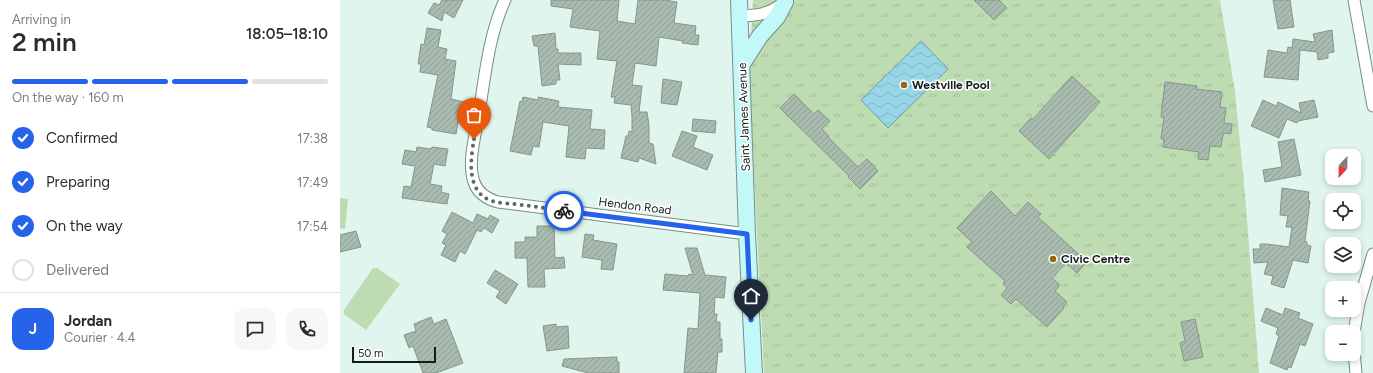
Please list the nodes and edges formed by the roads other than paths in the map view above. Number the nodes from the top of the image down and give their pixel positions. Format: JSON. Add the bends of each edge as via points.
{"nodes":[{"id":1,"x":505,"y":0,"type":"edge"},
{"id":2,"x":739,"y":0,"type":"edge"},
{"id":3,"x":1354,"y":0,"type":"edge"},
{"id":4,"x":786,"y":1,"type":"edge"},
{"id":5,"x":740,"y":16,"type":"junction"},
{"id":6,"x":742,"y":64,"type":"junction"},
{"id":7,"x":1373,"y":106,"type":"edge"},
{"id":8,"x":747,"y":234,"type":"junction"},
{"id":9,"x":1373,"y":254,"type":"edge"},
{"id":10,"x":1355,"y":325,"type":"edge"},
{"id":11,"x":1355,"y":361,"type":"edge"},
{"id":12,"x":754,"y":373,"type":"edge"},
{"id":13,"x":1356,"y":373,"type":"edge"}],
"edges":[{"from":1,"to":8,"type":"street","name":"Hendon Road","via":[[486,69],[472,153],[472,177],[476,189],[486,198],[498,202]]},
{"from":2,"to":5,"type":"main road","name":"Saint James Avenue"},
{"from":3,"to":7,"type":"street"},
{"from":4,"to":5,"type":"street","via":[[771,12]]},
{"from":4,"to":6,"type":"main road"},
{"from":5,"to":6,"type":"main road","name":"Saint James Avenue"},
{"from":6,"to":8,"type":"main road","name":"Saint James Avenue"},
{"from":8,"to":12,"type":"main road","name":"Saint James Avenue"},
{"from":9,"to":10,"type":"street"},
{"from":11,"to":13,"type":"street"}]}
